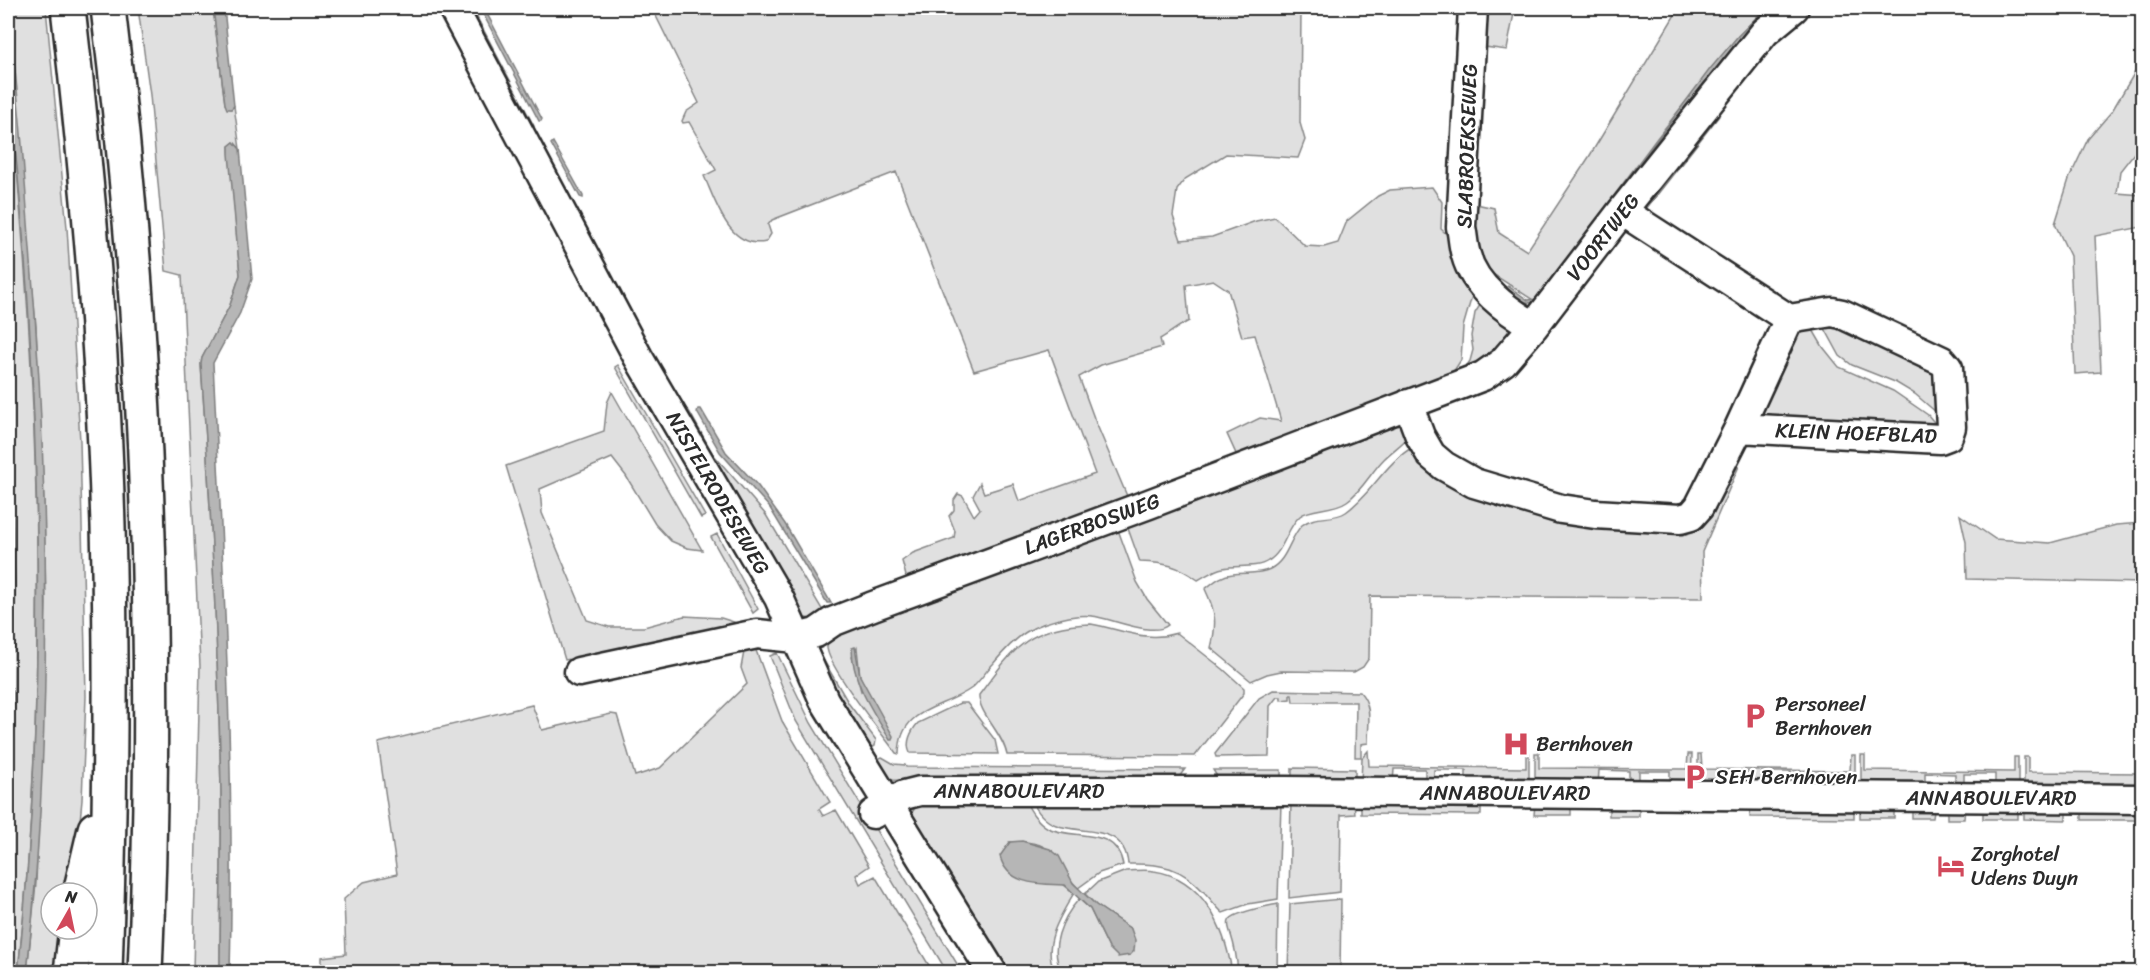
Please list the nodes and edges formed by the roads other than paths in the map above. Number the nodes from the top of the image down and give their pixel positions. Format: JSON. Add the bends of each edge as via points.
{"nodes":[{"id":1,"x":68,"y":8,"type":"edge"},
{"id":2,"x":108,"y":8,"type":"edge"},
{"id":3,"x":433,"y":8,"type":"edge"},
{"id":4,"x":453,"y":8,"type":"edge"},
{"id":5,"x":1473,"y":8,"type":"edge"},
{"id":6,"x":1794,"y":8,"type":"edge"},
{"id":7,"x":1622,"y":211,"type":"junction"},
{"id":8,"x":1789,"y":319,"type":"junction"},
{"id":9,"x":1534,"y":326,"type":"junction"},
{"id":10,"x":1407,"y":404,"type":"junction"},
{"id":11,"x":1739,"y":428,"type":"junction"},
{"id":12,"x":786,"y":637,"type":"junction"},
{"id":13,"x":579,"y":672,"type":"dead end"},
{"id":14,"x":110,"y":760,"type":"junction"},
{"id":15,"x":2142,"y":799,"type":"edge"},
{"id":16,"x":880,"y":808,"type":"junction"},
{"id":17,"x":83,"y":881,"type":"edge"},
{"id":18,"x":75,"y":941,"type":"edge"},
{"id":19,"x":71,"y":972,"type":"edge"},
{"id":20,"x":105,"y":972,"type":"edge"},
{"id":21,"x":145,"y":972,"type":"edge"},
{"id":22,"x":969,"y":972,"type":"edge"},
{"id":23,"x":992,"y":972,"type":"edge"}],
"edges":[{"from":1,"to":14,"type":"highway","via":[[100,370],[108,525]]},
{"from":2,"to":21,"type":"highway","via":[[133,241],[148,520],[152,729]]},
{"from":3,"to":12,"type":"street","name":"NISTELRODESEWEG","via":[[621,360],[759,598]]},
{"from":4,"to":12,"type":"street","name":"NISTELRODESEWEG","via":[[638,357],[779,598]]},
{"from":5,"to":9,"type":"street","name":"SLABROEKSEWEG","via":[[1461,226],[1466,257],[1481,284],[1516,316]]},
{"from":6,"to":7,"type":"street","name":"VOORTWEG","via":[[1766,32]]},
{"from":7,"to":8,"type":"street"},
{"from":7,"to":9,"type":"street","name":"VOORTWEG"},
{"from":8,"to":11,"type":"street","name":"KLEIN HOEFBLAD"},
{"from":8,"to":11,"type":"street","name":"KLEIN HOEFBLAD","via":[[1842,314],[1942,361],[1948,368],[1948,436],[1940,439]]},
{"from":9,"to":10,"type":"street","name":"VOORTWEG","via":[[1503,363],[1483,376]]},
{"from":10,"to":11,"type":"street","name":"KLEIN HOEFBLAD","via":[[1431,455],[1474,483],[1561,509],[1618,516],[1691,516]]},
{"from":10,"to":12,"type":"street","name":"LAGERBOSWEG","via":[[873,606],[832,622],[816,633]]},
{"from":12,"to":13,"type":"street","via":[[757,634]]},
{"from":12,"to":16,"type":"street","name":"NISTELRODESEWEG","via":[[808,704]]},
{"from":14,"to":17,"type":"highway"},
{"from":14,"to":20,"type":"highway"},
{"from":15,"to":16,"type":"street","name":"ANNABOULEVARD","via":[[931,790],[904,795]]},
{"from":16,"to":22,"type":"street","name":"NISTELRODESEWEG"},
{"from":16,"to":23,"type":"street","name":"NISTELRODESEWEG"},
{"from":18,"to":19,"type":"highway"}]}
